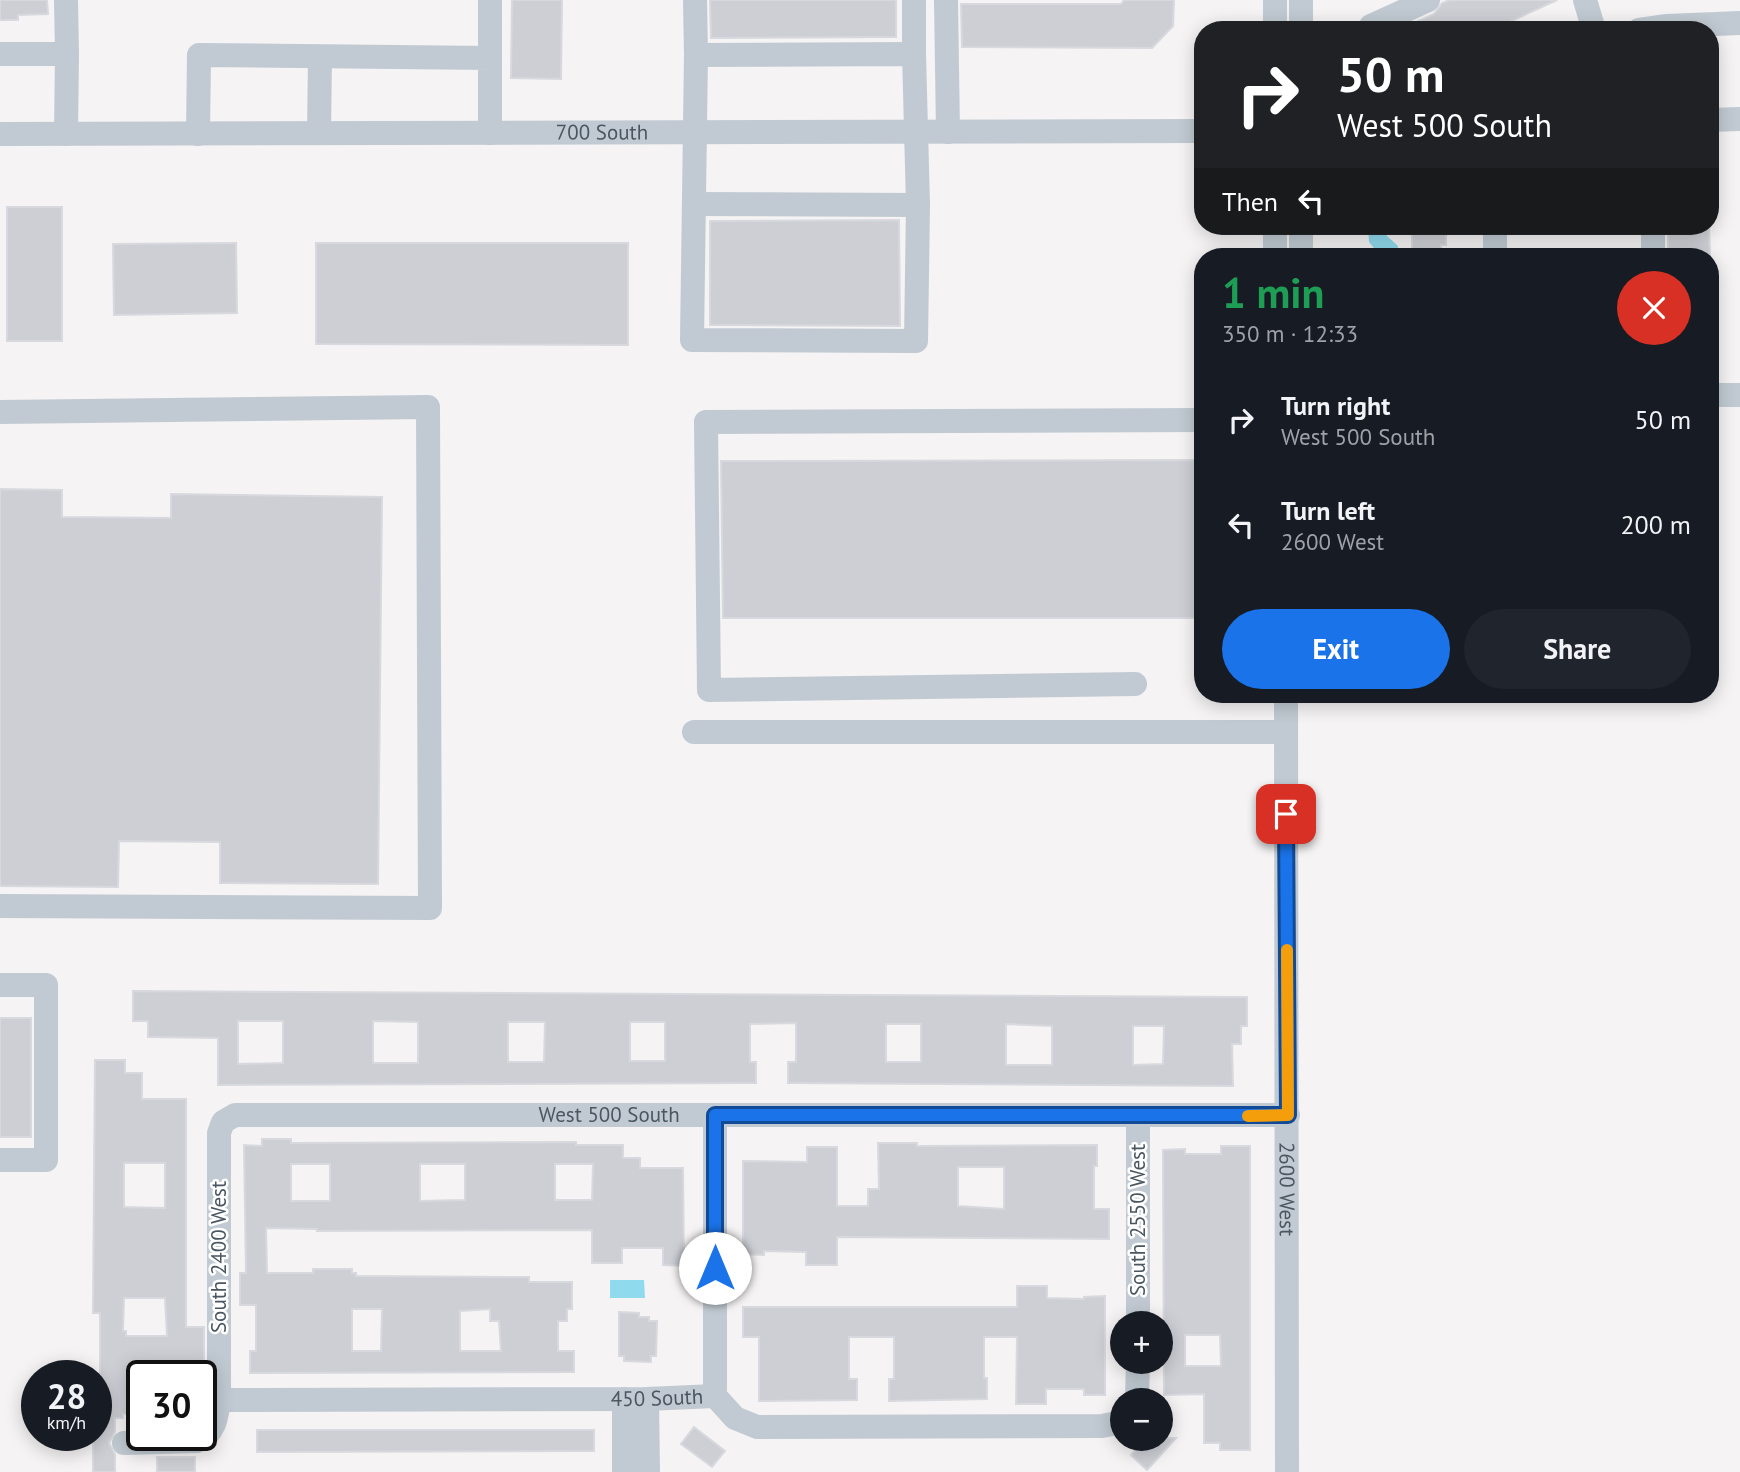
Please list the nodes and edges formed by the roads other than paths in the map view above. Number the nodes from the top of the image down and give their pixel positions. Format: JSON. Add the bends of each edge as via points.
{"nodes":[{"id":1,"x":66,"y":0,"type":"edge"},
{"id":2,"x":490,"y":0,"type":"edge"},
{"id":3,"x":695,"y":0,"type":"edge"},
{"id":4,"x":914,"y":0,"type":"edge"},
{"id":5,"x":946,"y":0,"type":"edge"},
{"id":6,"x":1275,"y":0,"type":"edge"},
{"id":7,"x":1301,"y":0,"type":"edge"},
{"id":8,"x":1428,"y":0,"type":"edge"},
{"id":9,"x":1585,"y":0,"type":"edge"},
{"id":10,"x":1275,"y":21,"type":"edge"},
{"id":11,"x":1301,"y":21,"type":"edge"},
{"id":12,"x":1382,"y":21,"type":"edge"},
{"id":13,"x":1591,"y":21,"type":"edge"},
{"id":14,"x":1740,"y":23,"type":"edge"},
{"id":15,"x":1719,"y":24,"type":"edge"},
{"id":16,"x":0,"y":54,"type":"edge"},
{"id":17,"x":67,"y":54,"type":"junction"},
{"id":18,"x":914,"y":54,"type":"junction"},
{"id":19,"x":696,"y":55,"type":"junction"},
{"id":20,"x":320,"y":57,"type":"junction"},
{"id":21,"x":491,"y":58,"type":"junction"},
{"id":22,"x":1740,"y":119,"type":"edge"},
{"id":23,"x":1719,"y":120,"type":"edge"},
{"id":24,"x":1194,"y":131,"type":"edge"},
{"id":25,"x":696,"y":132,"type":"junction"},
{"id":26,"x":915,"y":132,"type":"junction"},
{"id":27,"x":948,"y":132,"type":"junction"},
{"id":28,"x":319,"y":133,"type":"junction"},
{"id":29,"x":490,"y":133,"type":"junction"},
{"id":30,"x":0,"y":134,"type":"edge"},
{"id":31,"x":66,"y":134,"type":"junction"},
{"id":32,"x":198,"y":134,"type":"junction"},
{"id":33,"x":694,"y":204,"type":"junction"},
{"id":34,"x":918,"y":205,"type":"junction"},
{"id":35,"x":1719,"y":395,"type":"edge"},
{"id":36,"x":1740,"y":395,"type":"edge"},
{"id":37,"x":0,"y":412,"type":"edge"},
{"id":38,"x":1194,"y":420,"type":"edge"},
{"id":39,"x":1135,"y":684,"type":"dead end"},
{"id":40,"x":1286,"y":703,"type":"edge"},
{"id":41,"x":694,"y":732,"type":"dead end"},
{"id":42,"x":1285,"y":732,"type":"junction"},
{"id":43,"x":0,"y":906,"type":"edge"},
{"id":44,"x":0,"y":985,"type":"edge"},
{"id":45,"x":715,"y":1115,"type":"junction"},
{"id":46,"x":1288,"y":1115,"type":"junction"},
{"id":47,"x":1138,"y":1117,"type":"junction"},
{"id":48,"x":226,"y":1120,"type":"joint"},
{"id":49,"x":0,"y":1160,"type":"edge"},
{"id":50,"x":1138,"y":1311,"type":"edge"},
{"id":51,"x":715,"y":1396,"type":"junction"},
{"id":52,"x":635,"y":1399,"type":"junction"},
{"id":53,"x":219,"y":1400,"type":"junction"},
{"id":54,"x":1110,"y":1424,"type":"edge"},
{"id":55,"x":124,"y":1443,"type":"dead end"},
{"id":56,"x":624,"y":1472,"type":"edge"},
{"id":57,"x":648,"y":1472,"type":"edge"},
{"id":58,"x":1287,"y":1472,"type":"edge"}],
"edges":[{"from":1,"to":17,"type":"street"},
{"from":2,"to":21,"type":"street"},
{"from":3,"to":19,"type":"street"},
{"from":4,"to":18,"type":"street"},
{"from":5,"to":27,"type":"street"},
{"from":6,"to":10,"type":"street"},
{"from":7,"to":11,"type":"street"},
{"from":8,"to":12,"type":"street"},
{"from":9,"to":13,"type":"street"},
{"from":14,"to":15,"type":"street"},
{"from":16,"to":17,"type":"street"},
{"from":17,"to":31,"type":"street"},
{"from":18,"to":19,"type":"street"},
{"from":18,"to":26,"type":"street"},
{"from":19,"to":25,"type":"street"},
{"from":20,"to":21,"type":"street"},
{"from":20,"to":28,"type":"street"},
{"from":20,"to":32,"type":"street","via":[[199,55]]},
{"from":21,"to":29,"type":"street"},
{"from":22,"to":23,"type":"street"},
{"from":24,"to":27,"type":"street","name":"700 South"},
{"from":25,"to":26,"type":"street","name":"700 South"},
{"from":25,"to":29,"type":"street","name":"700 South"},
{"from":25,"to":33,"type":"street"},
{"from":26,"to":27,"type":"street","name":"700 South"},
{"from":26,"to":34,"type":"street"},
{"from":28,"to":29,"type":"street","name":"700 South"},
{"from":28,"to":32,"type":"street","name":"700 South"},
{"from":30,"to":31,"type":"street","name":"700 South"},
{"from":31,"to":32,"type":"street","name":"700 South"},
{"from":33,"to":34,"type":"street"},
{"from":33,"to":34,"type":"street","via":[[692,340],[818,341],[916,341]]},
{"from":35,"to":36,"type":"street"},
{"from":37,"to":43,"type":"street","via":[[428,407],[430,908]]},
{"from":38,"to":39,"type":"street","via":[[706,422],[709,690]]},
{"from":40,"to":42,"type":"street","name":"2600 West"},
{"from":41,"to":42,"type":"street"},
{"from":42,"to":46,"type":"street","name":"2600 West"},
{"from":44,"to":49,"type":"street","via":[[46,985],[46,1160]]},
{"from":45,"to":47,"type":"street","name":"West 500 South"},
{"from":45,"to":48,"type":"street","name":"West 500 South","via":[[242,1114]]},
{"from":45,"to":51,"type":"street"},
{"from":46,"to":47,"type":"street","name":"West 500 South"},
{"from":46,"to":58,"type":"street","name":"2600 West"},
{"from":47,"to":50,"type":"street","name":"South 2550 West"},
{"from":48,"to":53,"type":"street","name":"South 2400 West","via":[[219,1127]]},
{"from":51,"to":52,"type":"street","name":"450 South"},
{"from":51,"to":54,"type":"street","name":"450 South","via":[[735,1418],[757,1427]]},
{"from":52,"to":53,"type":"street","name":"450 South"},
{"from":52,"to":56,"type":"street"},
{"from":52,"to":57,"type":"street"},
{"from":53,"to":55,"type":"street","name":"South 2400 West","via":[[215,1424],[200,1440]]}]}
